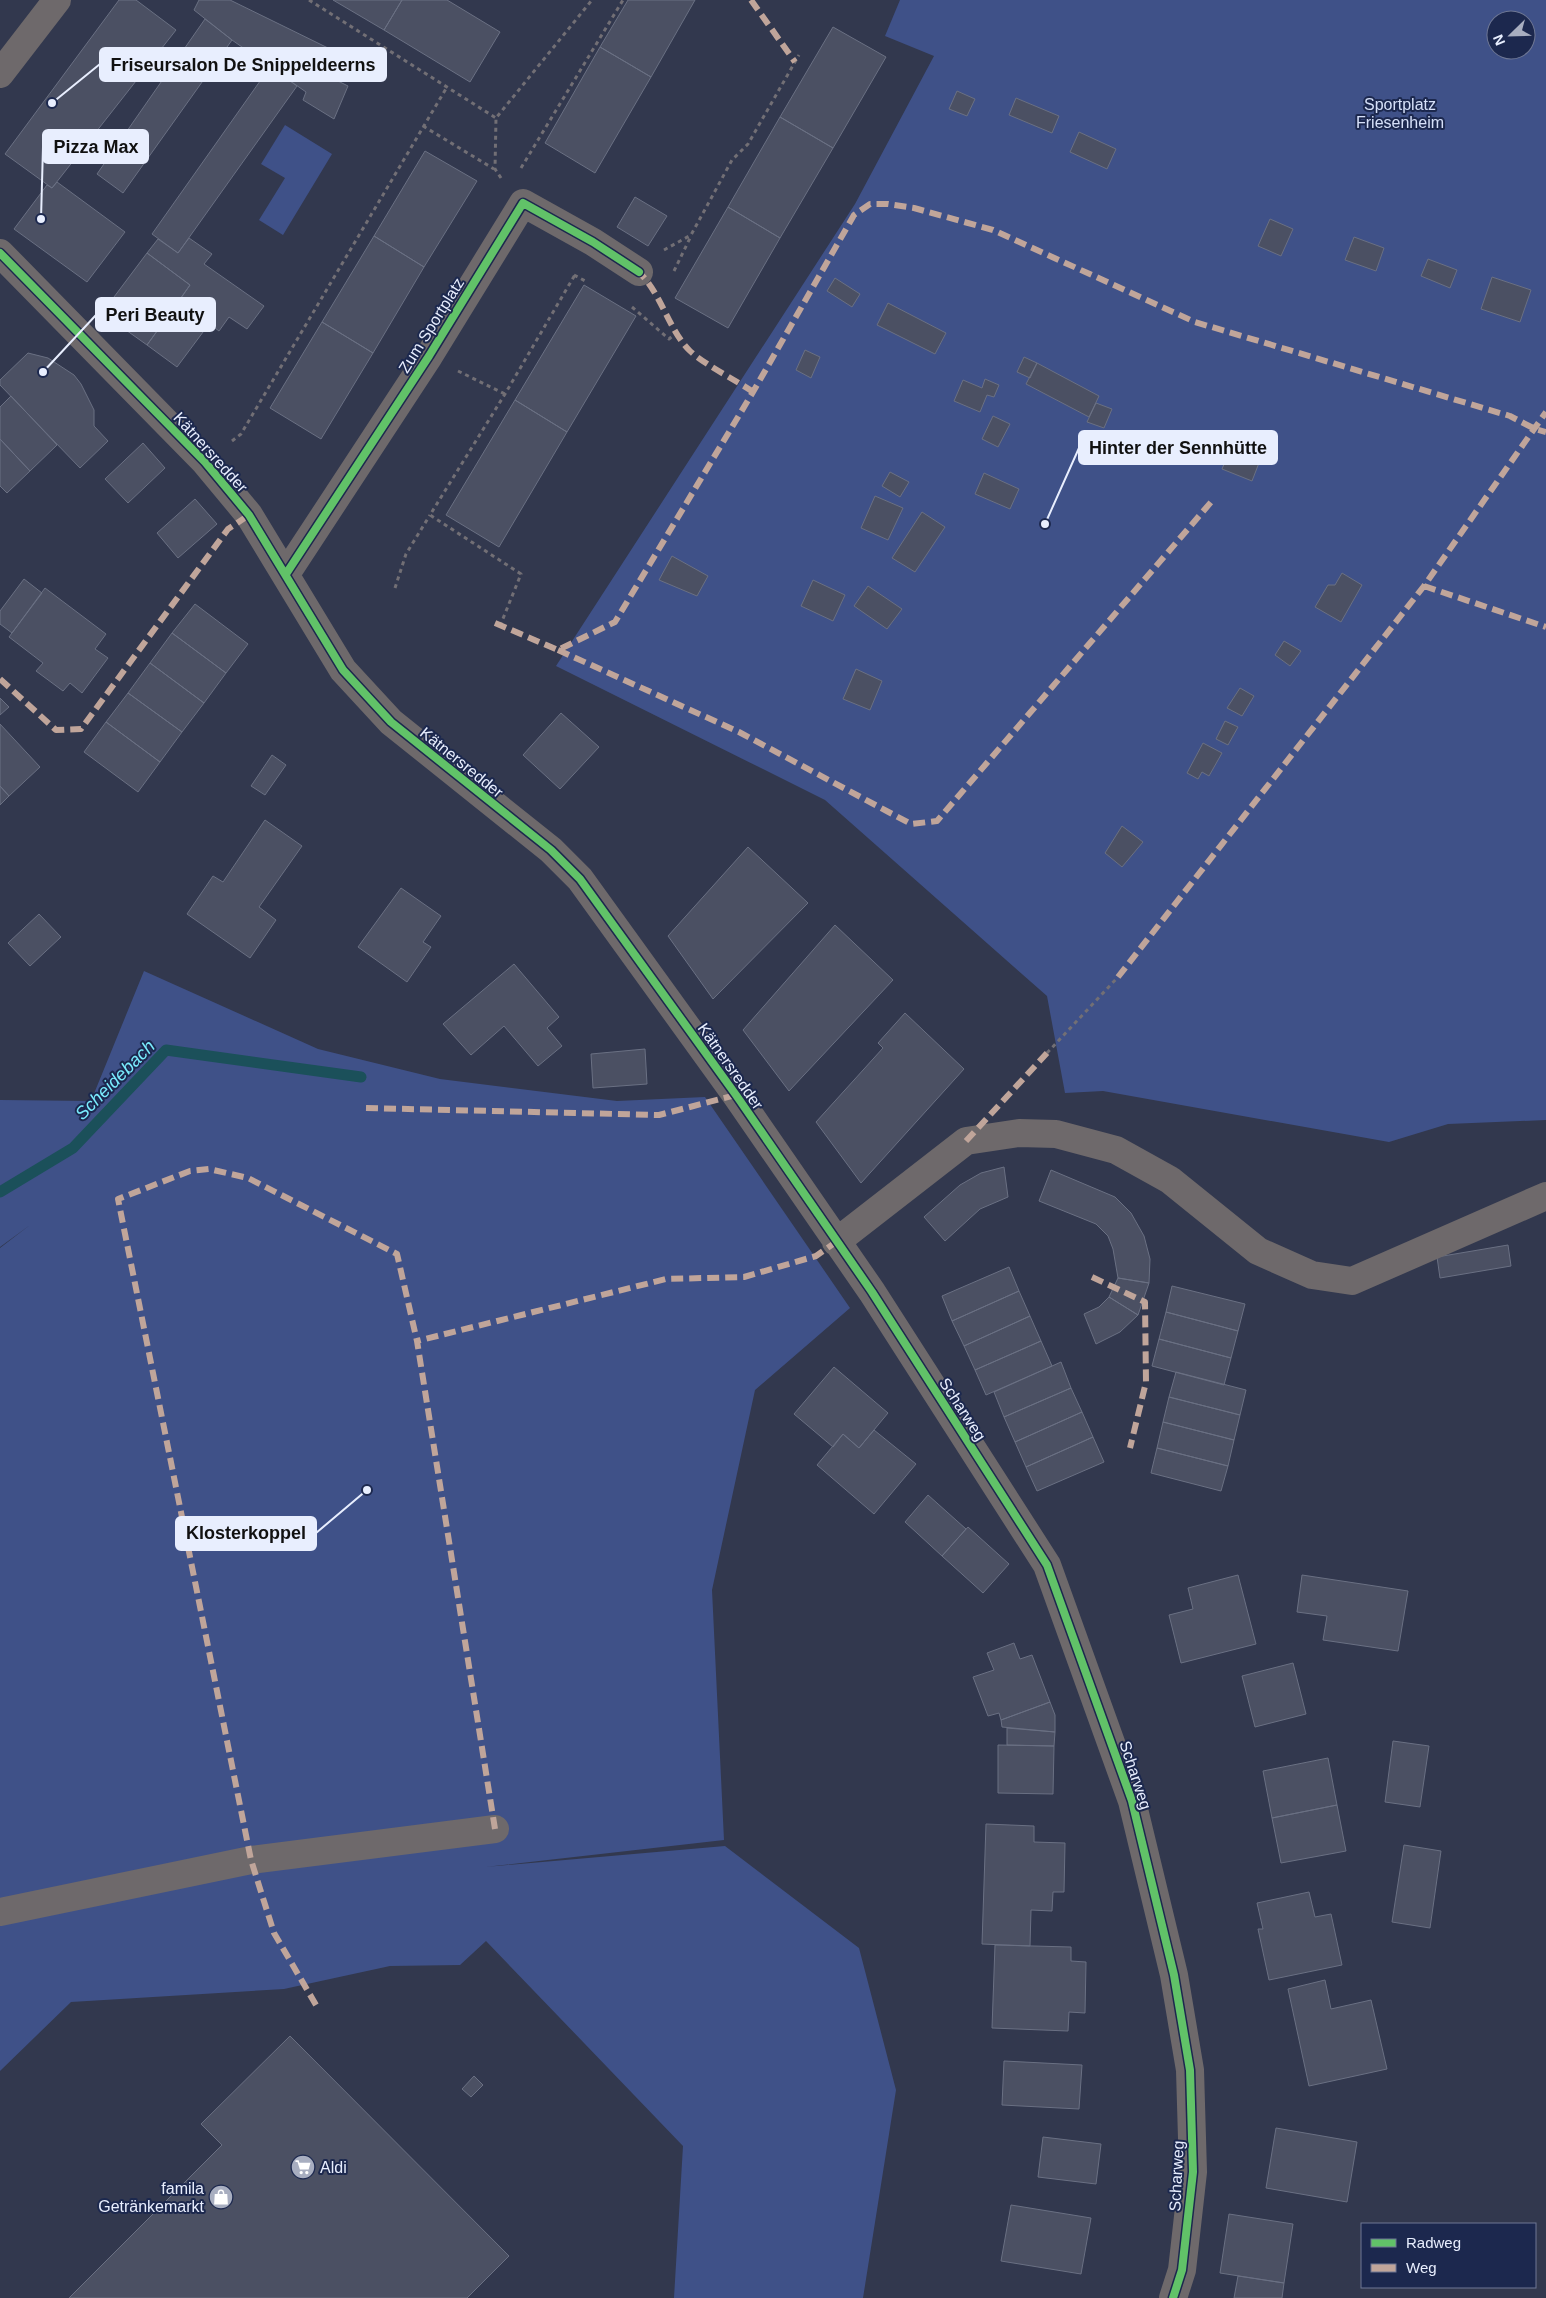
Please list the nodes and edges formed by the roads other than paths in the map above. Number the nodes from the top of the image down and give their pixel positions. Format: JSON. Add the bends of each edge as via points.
{"nodes":[{"id":1,"x":57,"y":0,"type":"edge"},
{"id":2,"x":0,"y":74,"type":"edge"},
{"id":3,"x":0,"y":253,"type":"edge"},
{"id":4,"x":639,"y":272,"type":"road end"},
{"id":5,"x":286,"y":574,"type":"junction"},
{"id":6,"x":1546,"y":1196,"type":"edge"},
{"id":7,"x":836,"y":1242,"type":"junction"},
{"id":8,"x":884,"y":1312,"type":"joint"},
{"id":9,"x":495,"y":1829,"type":"dead end"},
{"id":10,"x":0,"y":1912,"type":"edge"},
{"id":11,"x":1173,"y":2298,"type":"edge"}],
"edges":[{"from":1,"to":2,"type":"street"},
{"from":3,"to":5,"type":"street","name":"Kätnersredder","via":[[205,462],[249,514]]},
{"from":4,"to":5,"type":"street","name":"Zum Sportplatz","via":[[516,196],[429,356]]},
{"from":5,"to":7,"type":"street","name":"Kätnersredder","via":[[343,670],[391,722],[551,850],[580,879],[736,1095]]},
{"from":6,"to":7,"type":"street","via":[[1352,1281],[1312,1275],[1258,1251],[1170,1180],[1116,1150],[1056,1134],[1019,1133],[966,1141]]},
{"from":7,"to":8,"type":"street","name":"Kätnersredder"},
{"from":8,"to":11,"type":"street","name":"Scharweg","via":[[1048,1565],[1132,1801],[1174,1975],[1190,2070],[1193,2172],[1182,2270]]},
{"from":9,"to":10,"type":"street","via":[[251,1860]]}]}
